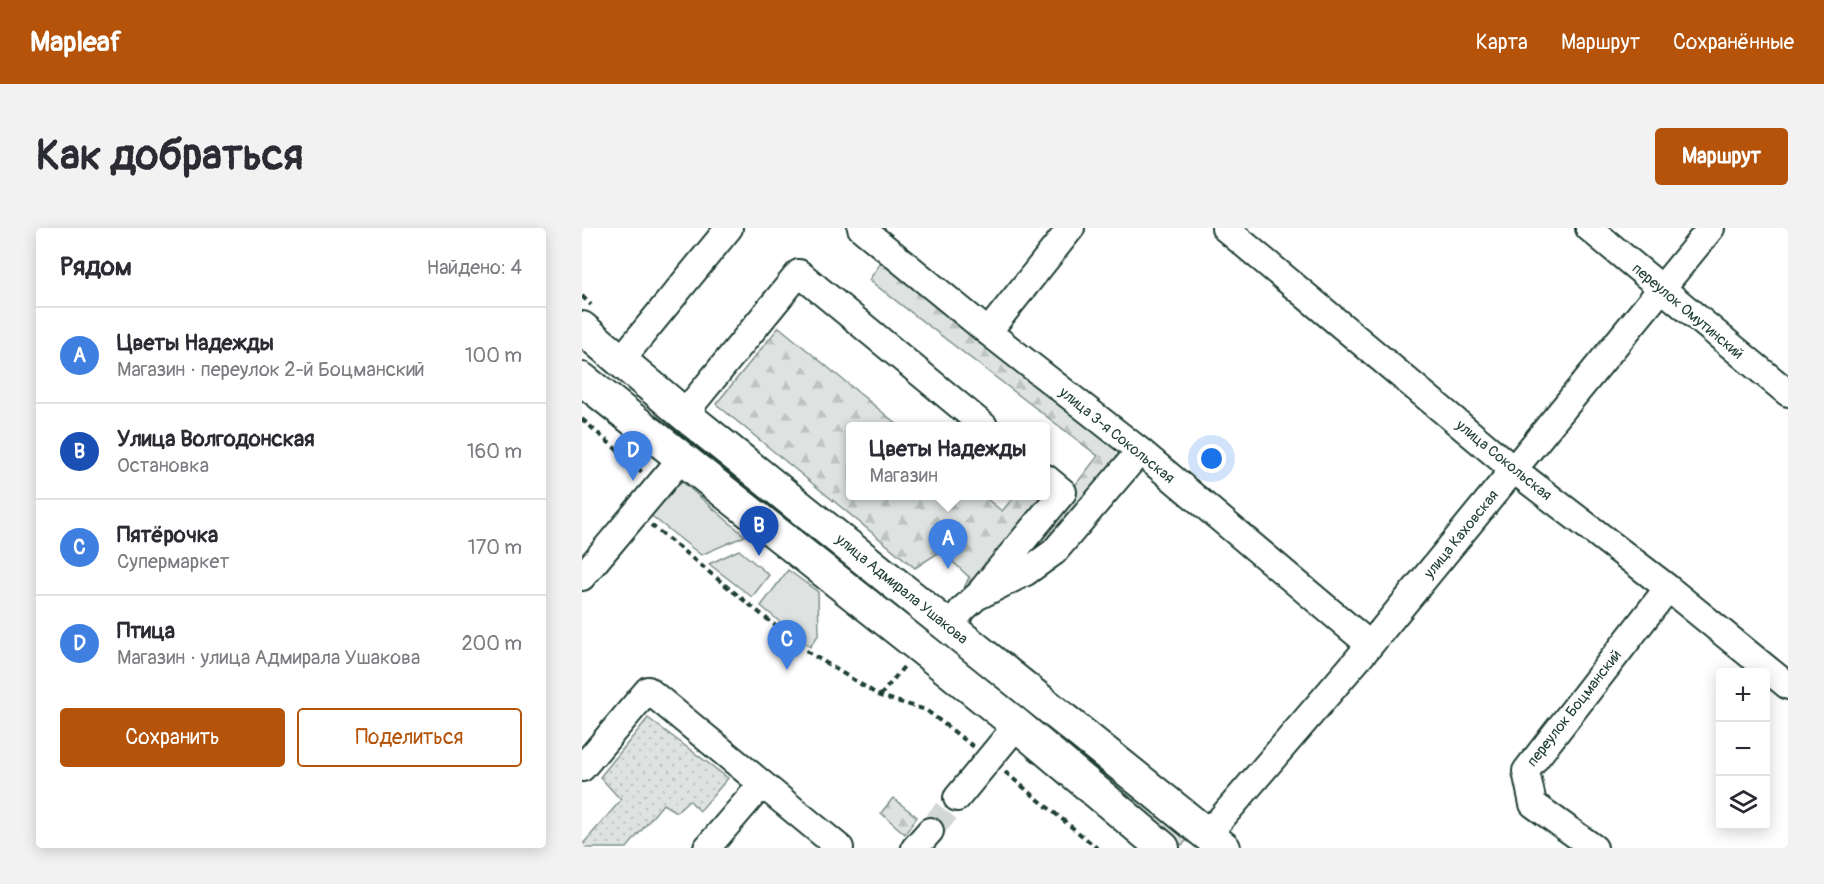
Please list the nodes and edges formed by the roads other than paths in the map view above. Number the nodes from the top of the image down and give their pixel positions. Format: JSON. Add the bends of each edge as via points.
{"nodes":[{"id":1,"x":729,"y":228,"type":"edge"},
{"id":2,"x":861,"y":228,"type":"edge"},
{"id":3,"x":1071,"y":228,"type":"edge"},
{"id":4,"x":1225,"y":228,"type":"edge"},
{"id":5,"x":1589,"y":228,"type":"edge"},
{"id":6,"x":1711,"y":228,"type":"edge"},
{"id":7,"x":1662,"y":289,"type":"junction"},
{"id":8,"x":582,"y":328,"type":"edge"},
{"id":9,"x":988,"y":332,"type":"junction"},
{"id":10,"x":621,"y":360,"type":"junction"},
{"id":11,"x":582,"y":379,"type":"edge"},
{"id":12,"x":1788,"y":393,"type":"edge"},
{"id":13,"x":675,"y":405,"type":"junction"},
{"id":14,"x":979,"y":422,"type":"edge"},
{"id":15,"x":641,"y":427,"type":"junction"},
{"id":16,"x":1140,"y":451,"type":"junction"},
{"id":17,"x":681,"y":459,"type":"junction"},
{"id":18,"x":1514,"y":470,"type":"junction"},
{"id":19,"x":1050,"y":481,"type":"edge"},
{"id":20,"x":582,"y":577,"type":"edge"},
{"id":21,"x":1668,"y":588,"type":"junction"},
{"id":22,"x":976,"y":597,"type":"junction"},
{"id":23,"x":950,"y":627,"type":"junction"},
{"id":24,"x":1370,"y":645,"type":"junction"},
{"id":25,"x":1788,"y":686,"type":"edge"},
{"id":26,"x":1017,"y":724,"type":"junction"},
{"id":27,"x":582,"y":768,"type":"edge"},
{"id":28,"x":762,"y":784,"type":"junction"},
{"id":29,"x":957,"y":798,"type":"tunnel mouth"},
{"id":30,"x":1214,"y":840,"type":"edge"},
{"id":31,"x":707,"y":848,"type":"edge"},
{"id":32,"x":840,"y":848,"type":"edge"},
{"id":33,"x":1163,"y":848,"type":"edge"},
{"id":34,"x":1594,"y":848,"type":"edge"}],
"edges":[{"from":1,"to":10,"type":"street"},
{"from":2,"to":9,"type":"street","name":"улица 3-я Сокольская"},
{"from":3,"to":9,"type":"street"},
{"from":4,"to":18,"type":"street","name":"улица Сокольская"},
{"from":5,"to":7,"type":"street","name":"переулок Омутинский"},
{"from":6,"to":7,"type":"street","name":"улица Каховская"},
{"from":7,"to":12,"type":"street","name":"переулок Омутинский"},
{"from":7,"to":18,"type":"street","name":"улица Каховская"},
{"from":8,"to":10,"type":"main road","name":"улица Адмирала Ушакова"},
{"from":9,"to":16,"type":"street","name":"улица 3-я Сокольская"},
{"from":10,"to":13,"type":"main road","name":"улица Адмирала Ушакова"},
{"from":11,"to":15,"type":"main road"},
{"from":13,"to":14,"type":"street","via":[[799,273]]},
{"from":13,"to":15,"type":"main road"},
{"from":13,"to":23,"type":"main road","name":"улица Адмирала Ушакова"},
{"from":15,"to":17,"type":"main road"},
{"from":16,"to":22,"type":"street","via":[[1054,552],[1026,572]]},
{"from":16,"to":24,"type":"street","name":"улица 3-я Сокольская"},
{"from":17,"to":20,"type":"street"},
{"from":17,"to":26,"type":"main road"},
{"from":18,"to":21,"type":"street","name":"улица Сокольская"},
{"from":18,"to":24,"type":"street","name":"улица Каховская"},
{"from":19,"to":22,"type":"street","via":[[1063,492]]},
{"from":21,"to":25,"type":"street","name":"улица Сокольская"},
{"from":21,"to":34,"type":"street","name":"переулок Боцманский","via":[[1526,771],[1533,804]]},
{"from":22,"to":23,"type":"street"},
{"from":23,"to":30,"type":"main road","name":"улица Адмирала Ушакова"},
{"from":24,"to":30,"type":"street","name":"улица Каховская","via":[[1219,821]]},
{"from":26,"to":29,"type":"street"},
{"from":26,"to":33,"type":"main road"},
{"from":27,"to":28,"type":"street","via":[[648,690]]},
{"from":28,"to":31,"type":"street"},
{"from":28,"to":32,"type":"street"}]}
